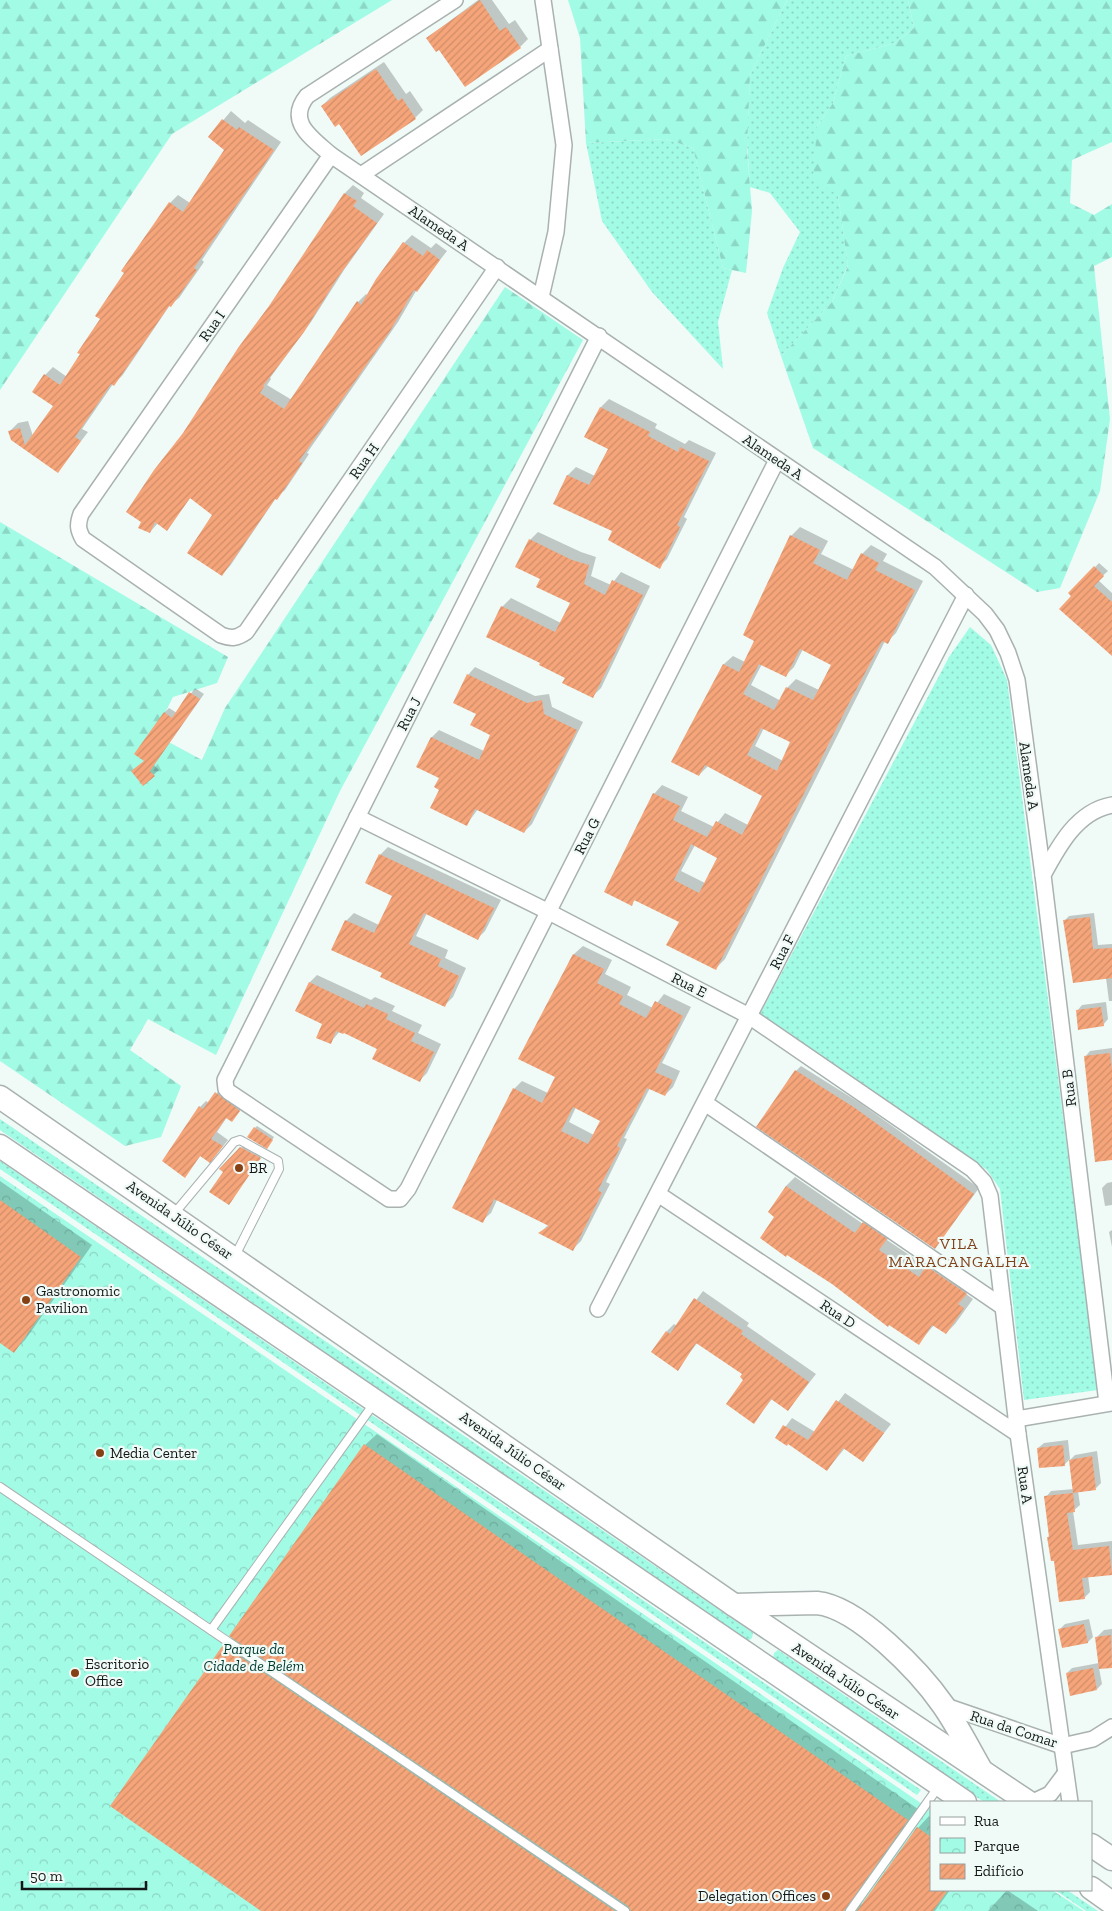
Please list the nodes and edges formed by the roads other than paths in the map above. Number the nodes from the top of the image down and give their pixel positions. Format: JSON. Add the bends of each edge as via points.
{"nodes":[{"id":1,"x":455,"y":0,"type":"edge"},
{"id":2,"x":543,"y":0,"type":"edge"},
{"id":3,"x":550,"y":49,"type":"junction"},
{"id":4,"x":331,"y":155,"type":"junction"},
{"id":5,"x":361,"y":175,"type":"junction"},
{"id":6,"x":497,"y":267,"type":"junction"},
{"id":7,"x":542,"y":297,"type":"junction"},
{"id":8,"x":599,"y":336,"type":"junction"},
{"id":9,"x":777,"y":460,"type":"junction"},
{"id":10,"x":966,"y":595,"type":"junction"},
{"id":11,"x":221,"y":635,"type":"joint"},
{"id":12,"x":1112,"y":805,"type":"edge"},
{"id":13,"x":357,"y":817,"type":"junction"},
{"id":14,"x":1043,"y":875,"type":"junction"},
{"id":15,"x":549,"y":912,"type":"junction"},
{"id":16,"x":749,"y":1016,"type":"junction"},
{"id":17,"x":0,"y":1097,"type":"edge"},
{"id":18,"x":705,"y":1103,"type":"junction"},
{"id":19,"x":0,"y":1146,"type":"edge"},
{"id":20,"x":658,"y":1194,"type":"junction"},
{"id":21,"x":990,"y":1196,"type":"joint"},
{"id":22,"x":389,"y":1199,"type":"joint"},
{"id":23,"x":173,"y":1215,"type":"junction"},
{"id":24,"x":234,"y":1258,"type":"junction"},
{"id":25,"x":1003,"y":1307,"type":"junction"},
{"id":26,"x":598,"y":1309,"type":"dead end"},
{"id":27,"x":375,"y":1402,"type":"junction"},
{"id":28,"x":1110,"y":1403,"type":"edge"},
{"id":29,"x":1016,"y":1419,"type":"junction"},
{"id":30,"x":1018,"y":1434,"type":"junction"},
{"id":31,"x":0,"y":1487,"type":"edge"},
{"id":32,"x":734,"y":1605,"type":"junction"},
{"id":33,"x":806,"y":1605,"type":"junction"},
{"id":34,"x":211,"y":1630,"type":"junction"},
{"id":35,"x":779,"y":1635,"type":"junction"},
{"id":36,"x":769,"y":1670,"type":"junction"},
{"id":37,"x":943,"y":1705,"type":"junction"},
{"id":38,"x":1112,"y":1727,"type":"edge"},
{"id":39,"x":1062,"y":1746,"type":"junction"},
{"id":40,"x":983,"y":1773,"type":"junction"},
{"id":41,"x":1066,"y":1774,"type":"junction"},
{"id":42,"x":940,"y":1785,"type":"junction"},
{"id":43,"x":964,"y":1801,"type":"edge"},
{"id":44,"x":1026,"y":1801,"type":"edge"},
{"id":45,"x":1035,"y":1801,"type":"edge"},
{"id":46,"x":1070,"y":1801,"type":"edge"},
{"id":47,"x":1092,"y":1846,"type":"edge"},
{"id":48,"x":1112,"y":1859,"type":"edge"},
{"id":49,"x":1092,"y":1889,"type":"edge"},
{"id":50,"x":1112,"y":1903,"type":"edge"},
{"id":51,"x":626,"y":1911,"type":"edge"},
{"id":52,"x":850,"y":1911,"type":"edge"}],
"edges":[{"from":1,"to":4,"type":"street","name":"Alameda A","via":[[307,96],[300,104],[298,113],[305,131]]},
{"from":2,"to":3,"type":"street"},
{"from":3,"to":5,"type":"street"},
{"from":3,"to":7,"type":"street","via":[[564,145],[556,232]]},
{"from":4,"to":5,"type":"street","name":"Alameda A"},
{"from":4,"to":11,"type":"street","name":"Rua I","via":[[77,523],[83,539]]},
{"from":5,"to":6,"type":"street","name":"Alameda A"},
{"from":6,"to":7,"type":"street","name":"Alameda A"},
{"from":6,"to":11,"type":"street","name":"Rua H","via":[[246,632],[231,638]]},
{"from":7,"to":8,"type":"street","name":"Alameda A"},
{"from":8,"to":9,"type":"street","name":"Alameda A"},
{"from":8,"to":13,"type":"street","name":"Rua J"},
{"from":9,"to":10,"type":"street","name":"Alameda A","via":[[935,567]]},
{"from":9,"to":15,"type":"street","name":"Rua G"},
{"from":10,"to":14,"type":"street","name":"Alameda A","via":[[997,630],[1017,680]]},
{"from":10,"to":16,"type":"street","name":"Rua F"},
{"from":12,"to":14,"type":"street","via":[[1090,814],[1075,826],[1059,845]]},
{"from":13,"to":15,"type":"street","name":"Rua E"},
{"from":13,"to":22,"type":"street","name":"Rua J","via":[[225,1080],[230,1092]]},
{"from":14,"to":28,"type":"street","name":"Rua B"},
{"from":15,"to":16,"type":"street","name":"Rua E"},
{"from":15,"to":22,"type":"street","name":"Rua G","via":[[408,1189],[400,1199]]},
{"from":16,"to":18,"type":"street","name":"Rua F"},
{"from":16,"to":21,"type":"street","name":"Rua E","via":[[972,1168],[984,1182]]},
{"from":17,"to":23,"type":"main road","name":"Avenida Júlio César"},
{"from":18,"to":20,"type":"street","name":"Rua F"},
{"from":18,"to":25,"type":"street"},
{"from":19,"to":27,"type":"main road"},
{"from":20,"to":26,"type":"street","name":"Rua F"},
{"from":20,"to":30,"type":"street","name":"Rua D"},
{"from":21,"to":25,"type":"street","name":"Rua A"},
{"from":23,"to":24,"type":"main road","name":"Avenida Júlio César"},
{"from":23,"to":24,"type":"lane","via":[[234,1142],[240,1140],[278,1161],[279,1169]]},
{"from":24,"to":32,"type":"main road","name":"Avenida Júlio César"},
{"from":25,"to":29,"type":"street","name":"Rua A"},
{"from":27,"to":34,"type":"lane"},
{"from":27,"to":36,"type":"main road"},
{"from":28,"to":29,"type":"street"},
{"from":29,"to":30,"type":"street","name":"Rua A"},
{"from":30,"to":39,"type":"street","name":"Rua A"},
{"from":31,"to":34,"type":"lane"},
{"from":32,"to":33,"type":"main road"},
{"from":32,"to":35,"type":"main road","name":"Avenida Júlio César"},
{"from":33,"to":35,"type":"main road"},
{"from":33,"to":37,"type":"main road","via":[[827,1604],[849,1615],[894,1649]]},
{"from":34,"to":51,"type":"lane"},
{"from":35,"to":36,"type":"main road","via":[[768,1653]]},
{"from":35,"to":40,"type":"main road","name":"Avenida Júlio César"},
{"from":36,"to":42,"type":"main road"},
{"from":37,"to":39,"type":"street","name":"Rua da Comar"},
{"from":37,"to":40,"type":"main road"},
{"from":38,"to":39,"type":"street","name":"Rua da Comar","via":[[1093,1739]]},
{"from":39,"to":41,"type":"street","name":"Rua A"},
{"from":40,"to":44,"type":"main road","name":"Avenida Júlio César"},
{"from":41,"to":45,"type":"street","via":[[1050,1794]]},
{"from":41,"to":46,"type":"street","name":"Rua A"},
{"from":42,"to":43,"type":"main road"},
{"from":42,"to":52,"type":"lane"},
{"from":47,"to":48,"type":"main road"},
{"from":49,"to":50,"type":"main road"}]}
